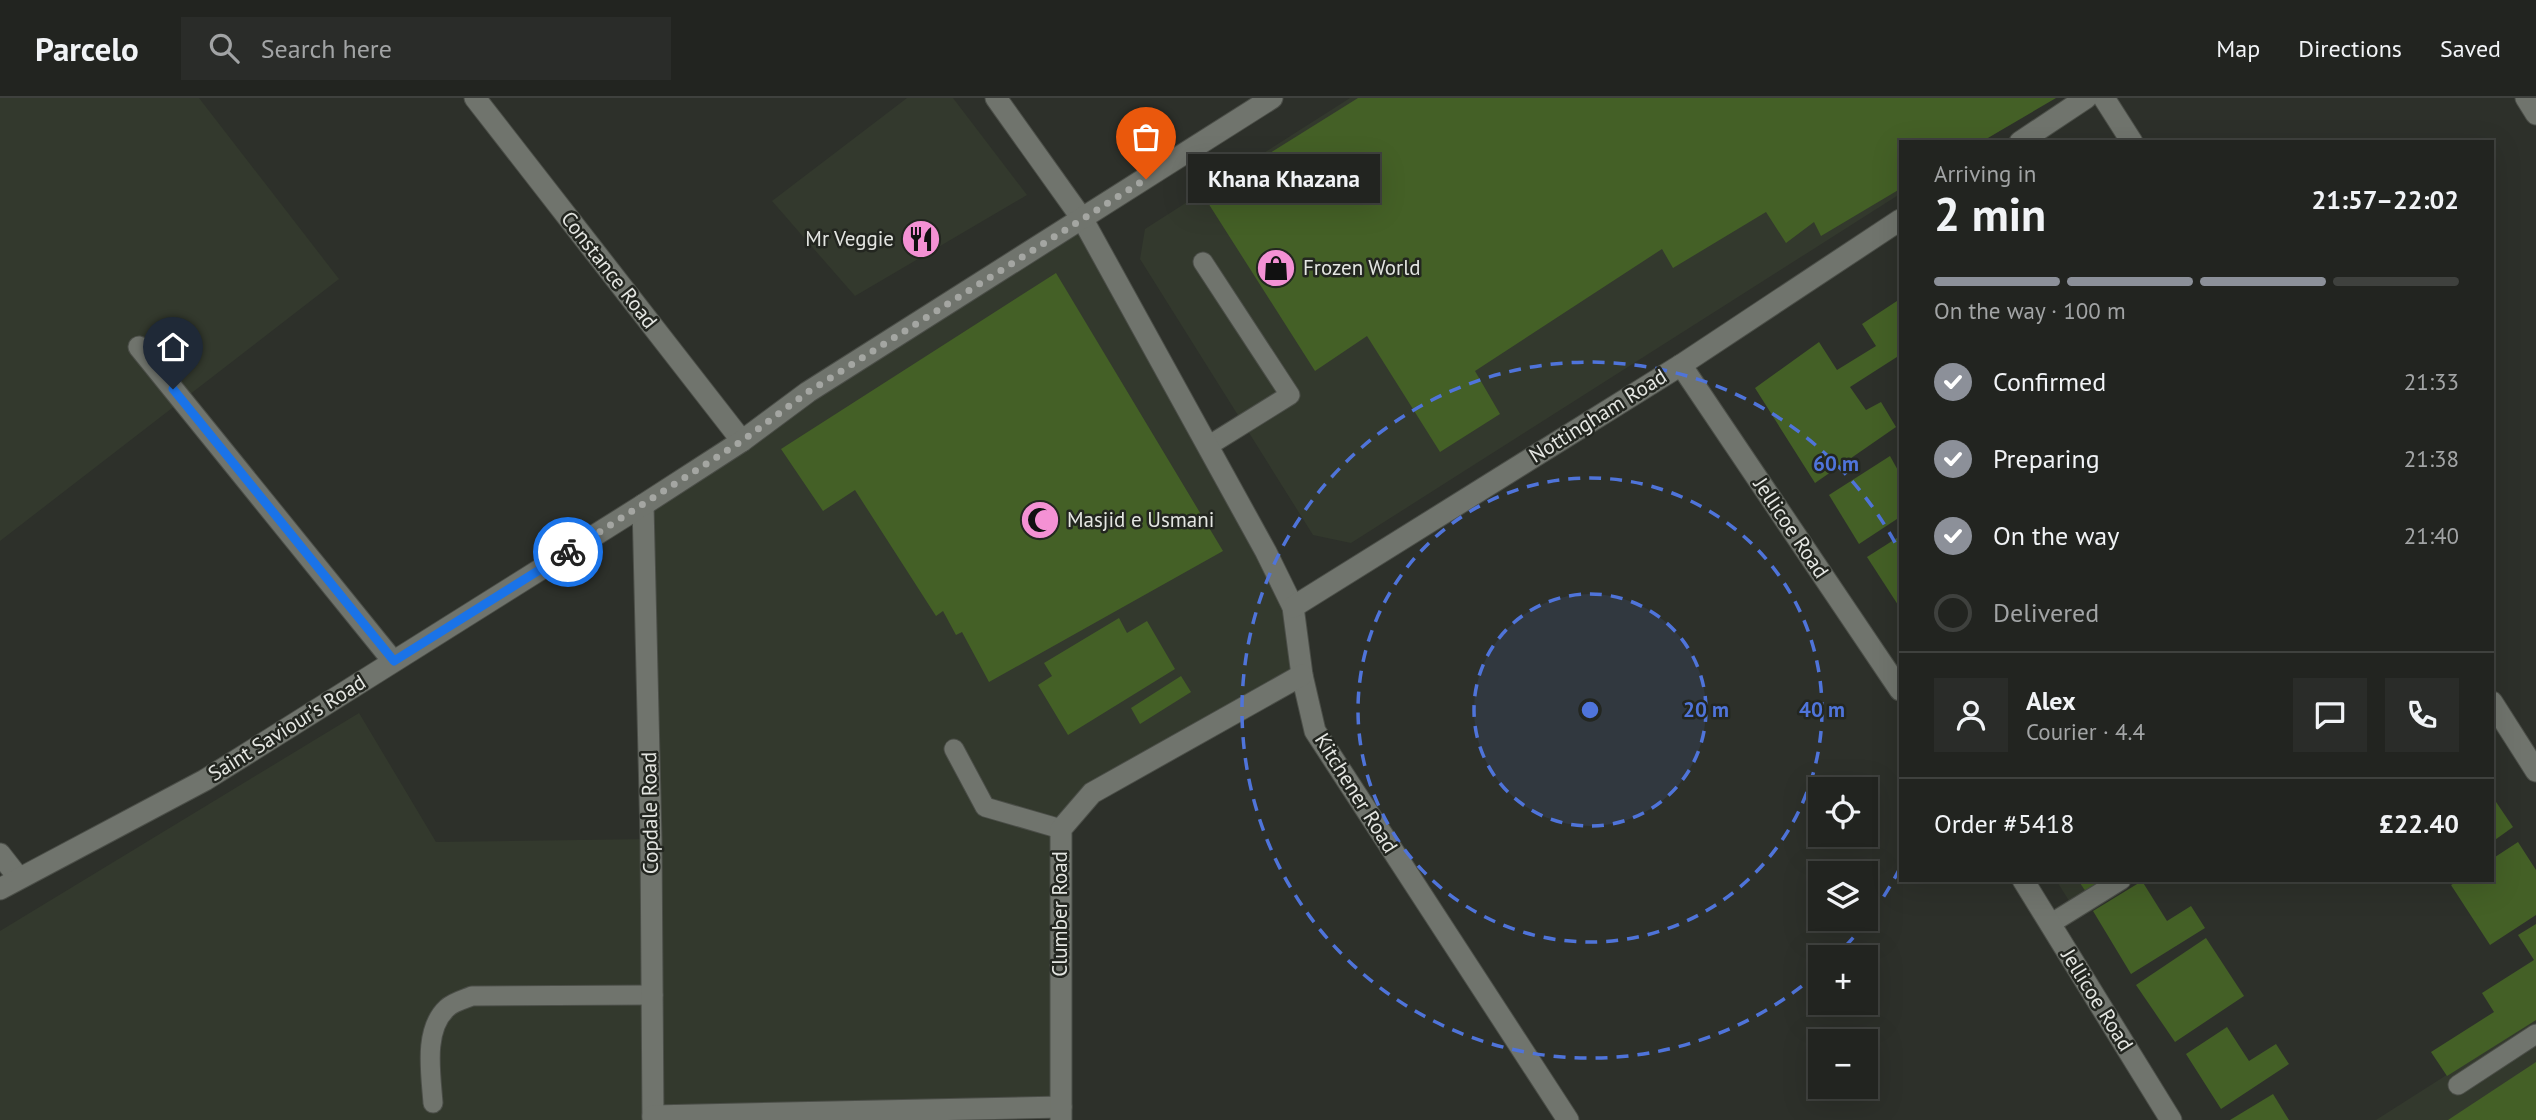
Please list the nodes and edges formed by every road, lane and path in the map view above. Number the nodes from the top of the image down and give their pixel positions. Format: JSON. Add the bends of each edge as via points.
{"nodes":[{"id":1,"x":475,"y":98,"type":"edge"},
{"id":2,"x":996,"y":98,"type":"edge"},
{"id":3,"x":1272,"y":98,"type":"edge"},
{"id":4,"x":2086,"y":98,"type":"edge"},
{"id":5,"x":2104,"y":98,"type":"edge"},
{"id":6,"x":2526,"y":98,"type":"edge"},
{"id":7,"x":2536,"y":114,"type":"edge"},
{"id":8,"x":2023,"y":140,"type":"edge"},
{"id":9,"x":2131,"y":140,"type":"edge"},
{"id":10,"x":1083,"y":220,"type":"junction"},
{"id":11,"x":1899,"y":221,"type":"edge"},
{"id":12,"x":1203,"y":262,"type":"dead end"},
{"id":13,"x":139,"y":347,"type":"dead end"},
{"id":14,"x":1681,"y":365,"type":"junction"},
{"id":15,"x":742,"y":441,"type":"junction"},
{"id":16,"x":1208,"y":446,"type":"junction"},
{"id":17,"x":643,"y":505,"type":"junction"},
{"id":18,"x":1293,"y":607,"type":"junction"},
{"id":19,"x":394,"y":661,"type":"junction"},
{"id":20,"x":1302,"y":675,"type":"junction"},
{"id":21,"x":1899,"y":690,"type":"edge"},
{"id":22,"x":2494,"y":705,"type":"edge"},
{"id":23,"x":954,"y":749,"type":"dead end"},
{"id":24,"x":2536,"y":771,"type":"edge"},
{"id":25,"x":1061,"y":829,"type":"junction"},
{"id":26,"x":0,"y":854,"type":"edge"},
{"id":27,"x":18,"y":877,"type":"junction"},
{"id":28,"x":2024,"y":882,"type":"edge"},
{"id":29,"x":2118,"y":882,"type":"edge"},
{"id":30,"x":0,"y":889,"type":"edge"},
{"id":31,"x":2050,"y":924,"type":"junction"},
{"id":32,"x":653,"y":995,"type":"junction"},
{"id":33,"x":2536,"y":1034,"type":"edge"},
{"id":34,"x":2458,"y":1085,"type":"dead end"},
{"id":35,"x":433,"y":1103,"type":"dead end"},
{"id":36,"x":1061,"y":1113,"type":"edge"},
{"id":37,"x":653,"y":1118,"type":"edge"},
{"id":38,"x":1568,"y":1120,"type":"edge"},
{"id":39,"x":2171,"y":1120,"type":"edge"}],
"edges":[{"from":1,"to":15,"type":"street","name":"Constance Road"},
{"from":2,"to":10,"type":"street","name":"Kitchener Road"},
{"from":3,"to":10,"type":"street","name":"Saint Saviour's Road"},
{"from":4,"to":8,"type":"street"},
{"from":5,"to":9,"type":"street"},
{"from":6,"to":7,"type":"street"},
{"from":10,"to":15,"type":"street","name":"Saint Saviour's Road","via":[[808,392]]},
{"from":10,"to":16,"type":"street","name":"Kitchener Road"},
{"from":11,"to":14,"type":"street","name":"Nottingham Road"},
{"from":12,"to":16,"type":"lane","via":[[1290,395]]},
{"from":13,"to":19,"type":"street"},
{"from":14,"to":18,"type":"street","name":"Nottingham Road"},
{"from":14,"to":21,"type":"street","name":"Jellicoe Road"},
{"from":15,"to":17,"type":"street","name":"Saint Saviour's Road"},
{"from":16,"to":18,"type":"street","name":"Kitchener Road"},
{"from":17,"to":19,"type":"street","name":"Saint Saviour's Road"},
{"from":17,"to":32,"type":"street","name":"Copdale Road"},
{"from":18,"to":20,"type":"street","name":"Kitchener Road"},
{"from":19,"to":27,"type":"street","name":"Saint Saviour's Road","via":[[205,780]]},
{"from":20,"to":25,"type":"street","name":"Clumber Road","via":[[1093,793]]},
{"from":20,"to":38,"type":"street","name":"Kitchener Road","via":[[1315,731]]},
{"from":22,"to":24,"type":"street"},
{"from":23,"to":25,"type":"lane","via":[[985,807]]},
{"from":25,"to":36,"type":"street","name":"Clumber Road"},
{"from":26,"to":27,"type":"street"},
{"from":27,"to":30,"type":"street","name":"Saint Saviour's Road"},
{"from":28,"to":31,"type":"street","name":"Jellicoe Road"},
{"from":29,"to":31,"type":"lane"},
{"from":31,"to":39,"type":"street","name":"Jellicoe Road"},
{"from":32,"to":35,"type":"lane","via":[[472,996],[448,1007],[436,1024],[430,1053]]},
{"from":32,"to":37,"type":"street","name":"Copdale Road"},
{"from":33,"to":34,"type":"lane"},
{"from":36,"to":37,"type":"street"}]}
